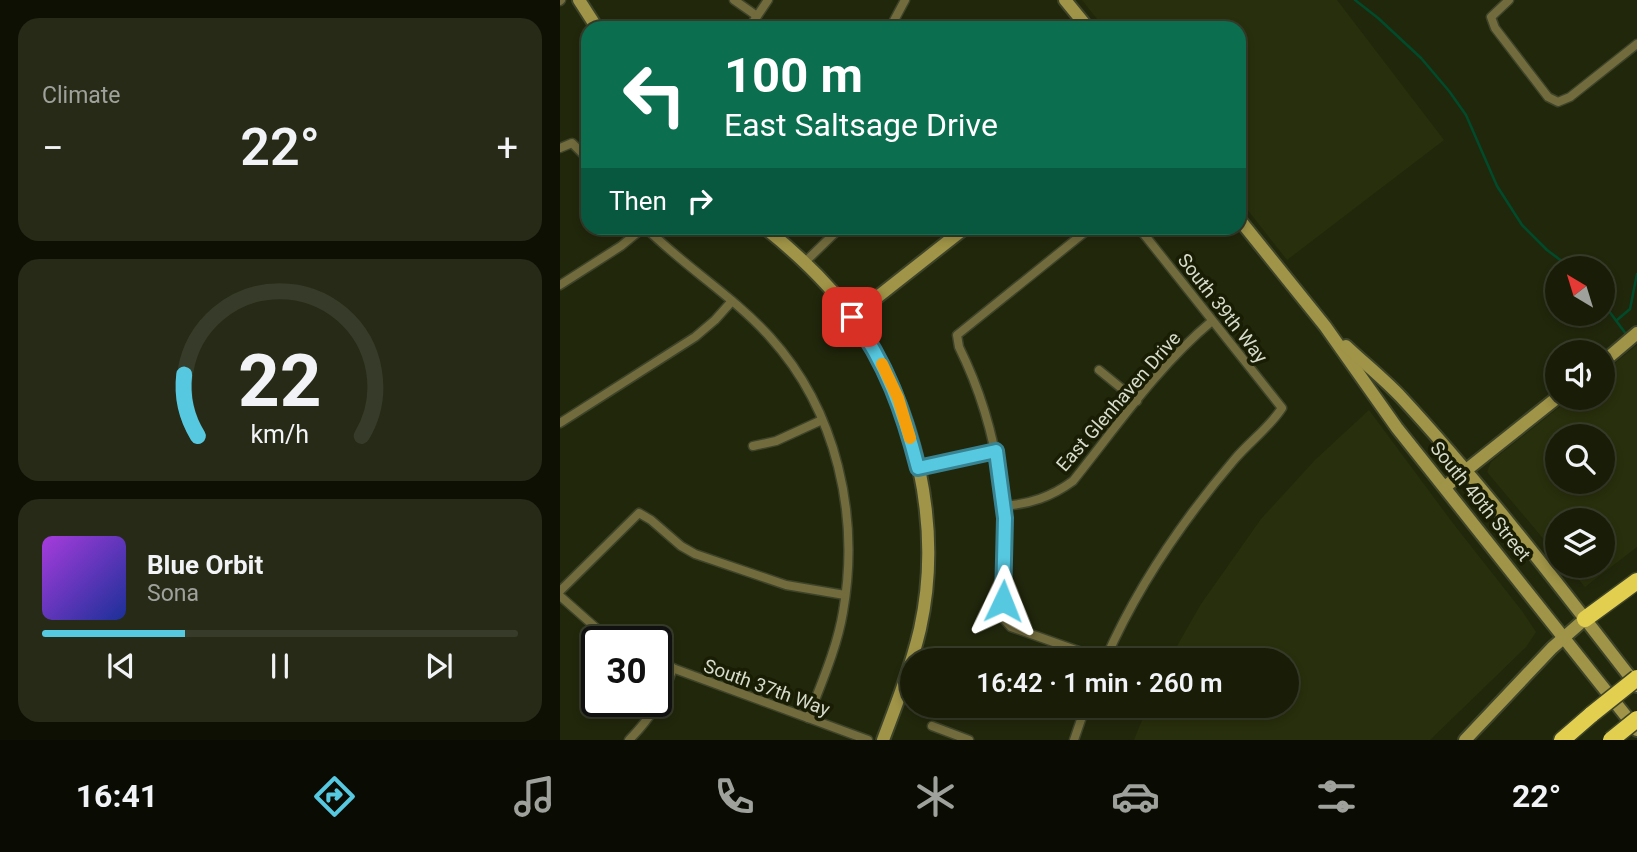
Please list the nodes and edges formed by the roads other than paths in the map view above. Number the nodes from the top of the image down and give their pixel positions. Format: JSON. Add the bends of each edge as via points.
{"nodes":[{"id":1,"x":579,"y":0,"type":"edge"},
{"id":2,"x":734,"y":0,"type":"edge"},
{"id":3,"x":768,"y":0,"type":"edge"},
{"id":4,"x":905,"y":0,"type":"edge"},
{"id":5,"x":1065,"y":0,"type":"edge"},
{"id":6,"x":1509,"y":0,"type":"edge"},
{"id":7,"x":757,"y":16,"type":"junction"},
{"id":8,"x":592,"y":21,"type":"edge"},
{"id":9,"x":754,"y":21,"type":"edge"},
{"id":10,"x":894,"y":21,"type":"edge"},
{"id":11,"x":1082,"y":21,"type":"edge"},
{"id":12,"x":1637,"y":44,"type":"edge"},
{"id":13,"x":560,"y":148,"type":"edge"},
{"id":14,"x":581,"y":152,"type":"edge"},
{"id":15,"x":1246,"y":228,"type":"edge"},
{"id":16,"x":636,"y":235,"type":"edge"},
{"id":17,"x":653,"y":235,"type":"edge"},
{"id":18,"x":773,"y":235,"type":"edge"},
{"id":19,"x":833,"y":235,"type":"edge"},
{"id":20,"x":956,"y":235,"type":"edge"},
{"id":21,"x":1081,"y":235,"type":"edge"},
{"id":22,"x":1144,"y":235,"type":"edge"},
{"id":23,"x":805,"y":262,"type":"junction"},
{"id":24,"x":560,"y":285,"type":"edge"},
{"id":25,"x":732,"y":300,"type":"junction"},
{"id":26,"x":852,"y":317,"type":"junction"},
{"id":27,"x":1212,"y":321,"type":"junction"},
{"id":28,"x":1325,"y":326,"type":"junction"},
{"id":29,"x":1637,"y":333,"type":"edge"},
{"id":30,"x":1615,"y":352,"type":"edge"},
{"id":31,"x":1099,"y":370,"type":"dead end"},
{"id":32,"x":1137,"y":401,"type":"junction"},
{"id":33,"x":1545,"y":407,"type":"edge"},
{"id":34,"x":822,"y":420,"type":"junction"},
{"id":35,"x":560,"y":424,"type":"edge"},
{"id":36,"x":753,"y":446,"type":"dead end"},
{"id":37,"x":996,"y":451,"type":"junction"},
{"id":38,"x":918,"y":468,"type":"junction"},
{"id":39,"x":1465,"y":471,"type":"junction"},
{"id":40,"x":1446,"y":488,"type":"junction"},
{"id":41,"x":1003,"y":506,"type":"junction"},
{"id":42,"x":1637,"y":581,"type":"edge"},
{"id":43,"x":560,"y":594,"type":"edge"},
{"id":44,"x":845,"y":595,"type":"junction"},
{"id":45,"x":1585,"y":619,"type":"junction"},
{"id":46,"x":595,"y":626,"type":"edge"},
{"id":47,"x":1564,"y":637,"type":"junction"},
{"id":48,"x":1071,"y":648,"type":"edge"},
{"id":49,"x":1111,"y":648,"type":"edge"},
{"id":50,"x":673,"y":668,"type":"joint"},
{"id":51,"x":1637,"y":678,"type":"edge"},
{"id":52,"x":1637,"y":686,"type":"edge"},
{"id":53,"x":1082,"y":718,"type":"edge"},
{"id":54,"x":808,"y":719,"type":"junction"},
{"id":55,"x":1637,"y":719,"type":"edge"},
{"id":56,"x":932,"y":726,"type":"dead end"},
{"id":57,"x":1637,"y":730,"type":"edge"},
{"id":58,"x":629,"y":740,"type":"edge"},
{"id":59,"x":868,"y":740,"type":"edge"},
{"id":60,"x":883,"y":740,"type":"edge"},
{"id":61,"x":969,"y":740,"type":"edge"},
{"id":62,"x":1074,"y":740,"type":"edge"},
{"id":63,"x":1465,"y":740,"type":"edge"},
{"id":64,"x":1562,"y":740,"type":"edge"},
{"id":65,"x":1611,"y":740,"type":"edge"}],
"edges":[{"from":1,"to":8,"type":"main road"},
{"from":2,"to":7,"type":"street"},
{"from":3,"to":7,"type":"street"},
{"from":4,"to":10,"type":"street"},
{"from":5,"to":11,"type":"main road"},
{"from":6,"to":12,"type":"street","via":[[1491,17],[1495,28],[1548,97],[1558,102]]},
{"from":7,"to":9,"type":"street"},
{"from":13,"to":14,"type":"street","via":[[572,143]]},
{"from":15,"to":28,"type":"main road","name":"South 40th Street"},
{"from":16,"to":24,"type":"street"},
{"from":17,"to":25,"type":"street"},
{"from":18,"to":23,"type":"main road"},
{"from":19,"to":23,"type":"street"},
{"from":20,"to":26,"type":"main road"},
{"from":21,"to":37,"type":"street","via":[[957,335]]},
{"from":22,"to":27,"type":"street","name":"South 39th Way"},
{"from":23,"to":26,"type":"main road"},
{"from":25,"to":34,"type":"street","via":[[798,373]]},
{"from":25,"to":35,"type":"street","via":[[695,337]]},
{"from":26,"to":38,"type":"main road","via":[[898,398]]},
{"from":27,"to":32,"type":"street","name":"East Glenhaven Drive"},
{"from":27,"to":49,"type":"street","name":"South 39th Way","via":[[1282,408],[1234,460],[1175,537]]},
{"from":28,"to":39,"type":"main road","name":"South 40th Street","via":[[1399,395]]},
{"from":28,"to":40,"type":"main road","name":"South 40th Street"},
{"from":29,"to":30,"type":"main road"},
{"from":31,"to":32,"type":"street"},
{"from":32,"to":41,"type":"street","name":"East Glenhaven Drive","via":[[1073,481],[1036,501]]},
{"from":33,"to":39,"type":"main road"},
{"from":34,"to":36,"type":"street"},
{"from":34,"to":44,"type":"street","via":[[831,438],[846,502]]},
{"from":37,"to":38,"type":"street"},
{"from":37,"to":41,"type":"street"},
{"from":38,"to":60,"type":"main road","via":[[927,523],[925,594],[920,628]]},
{"from":39,"to":40,"type":"main road"},
{"from":39,"to":45,"type":"main road","name":"South 40th Street"},
{"from":40,"to":47,"type":"main road","name":"South 40th Street"},
{"from":41,"to":48,"type":"street","via":[[1002,617],[1011,627]]},
{"from":42,"to":45,"type":"highway"},
{"from":43,"to":44,"type":"street","via":[[639,513],[695,554],[786,585]]},
{"from":43,"to":46,"type":"street"},
{"from":44,"to":54,"type":"street","via":[[831,657]]},
{"from":45,"to":47,"type":"main road"},
{"from":45,"to":52,"type":"main road","name":"South 40th Street"},
{"from":47,"to":57,"type":"main road","name":"South 40th Street"},
{"from":47,"to":63,"type":"main road"},
{"from":50,"to":54,"type":"street","name":"South 37th Way"},
{"from":50,"to":58,"type":"street","via":[[657,707]]},
{"from":51,"to":64,"type":"highway","bridge":true},
{"from":53,"to":62,"type":"street"},
{"from":54,"to":59,"type":"street","name":"South 37th Way"},
{"from":55,"to":65,"type":"highway","bridge":true},
{"from":56,"to":61,"type":"street"}]}
